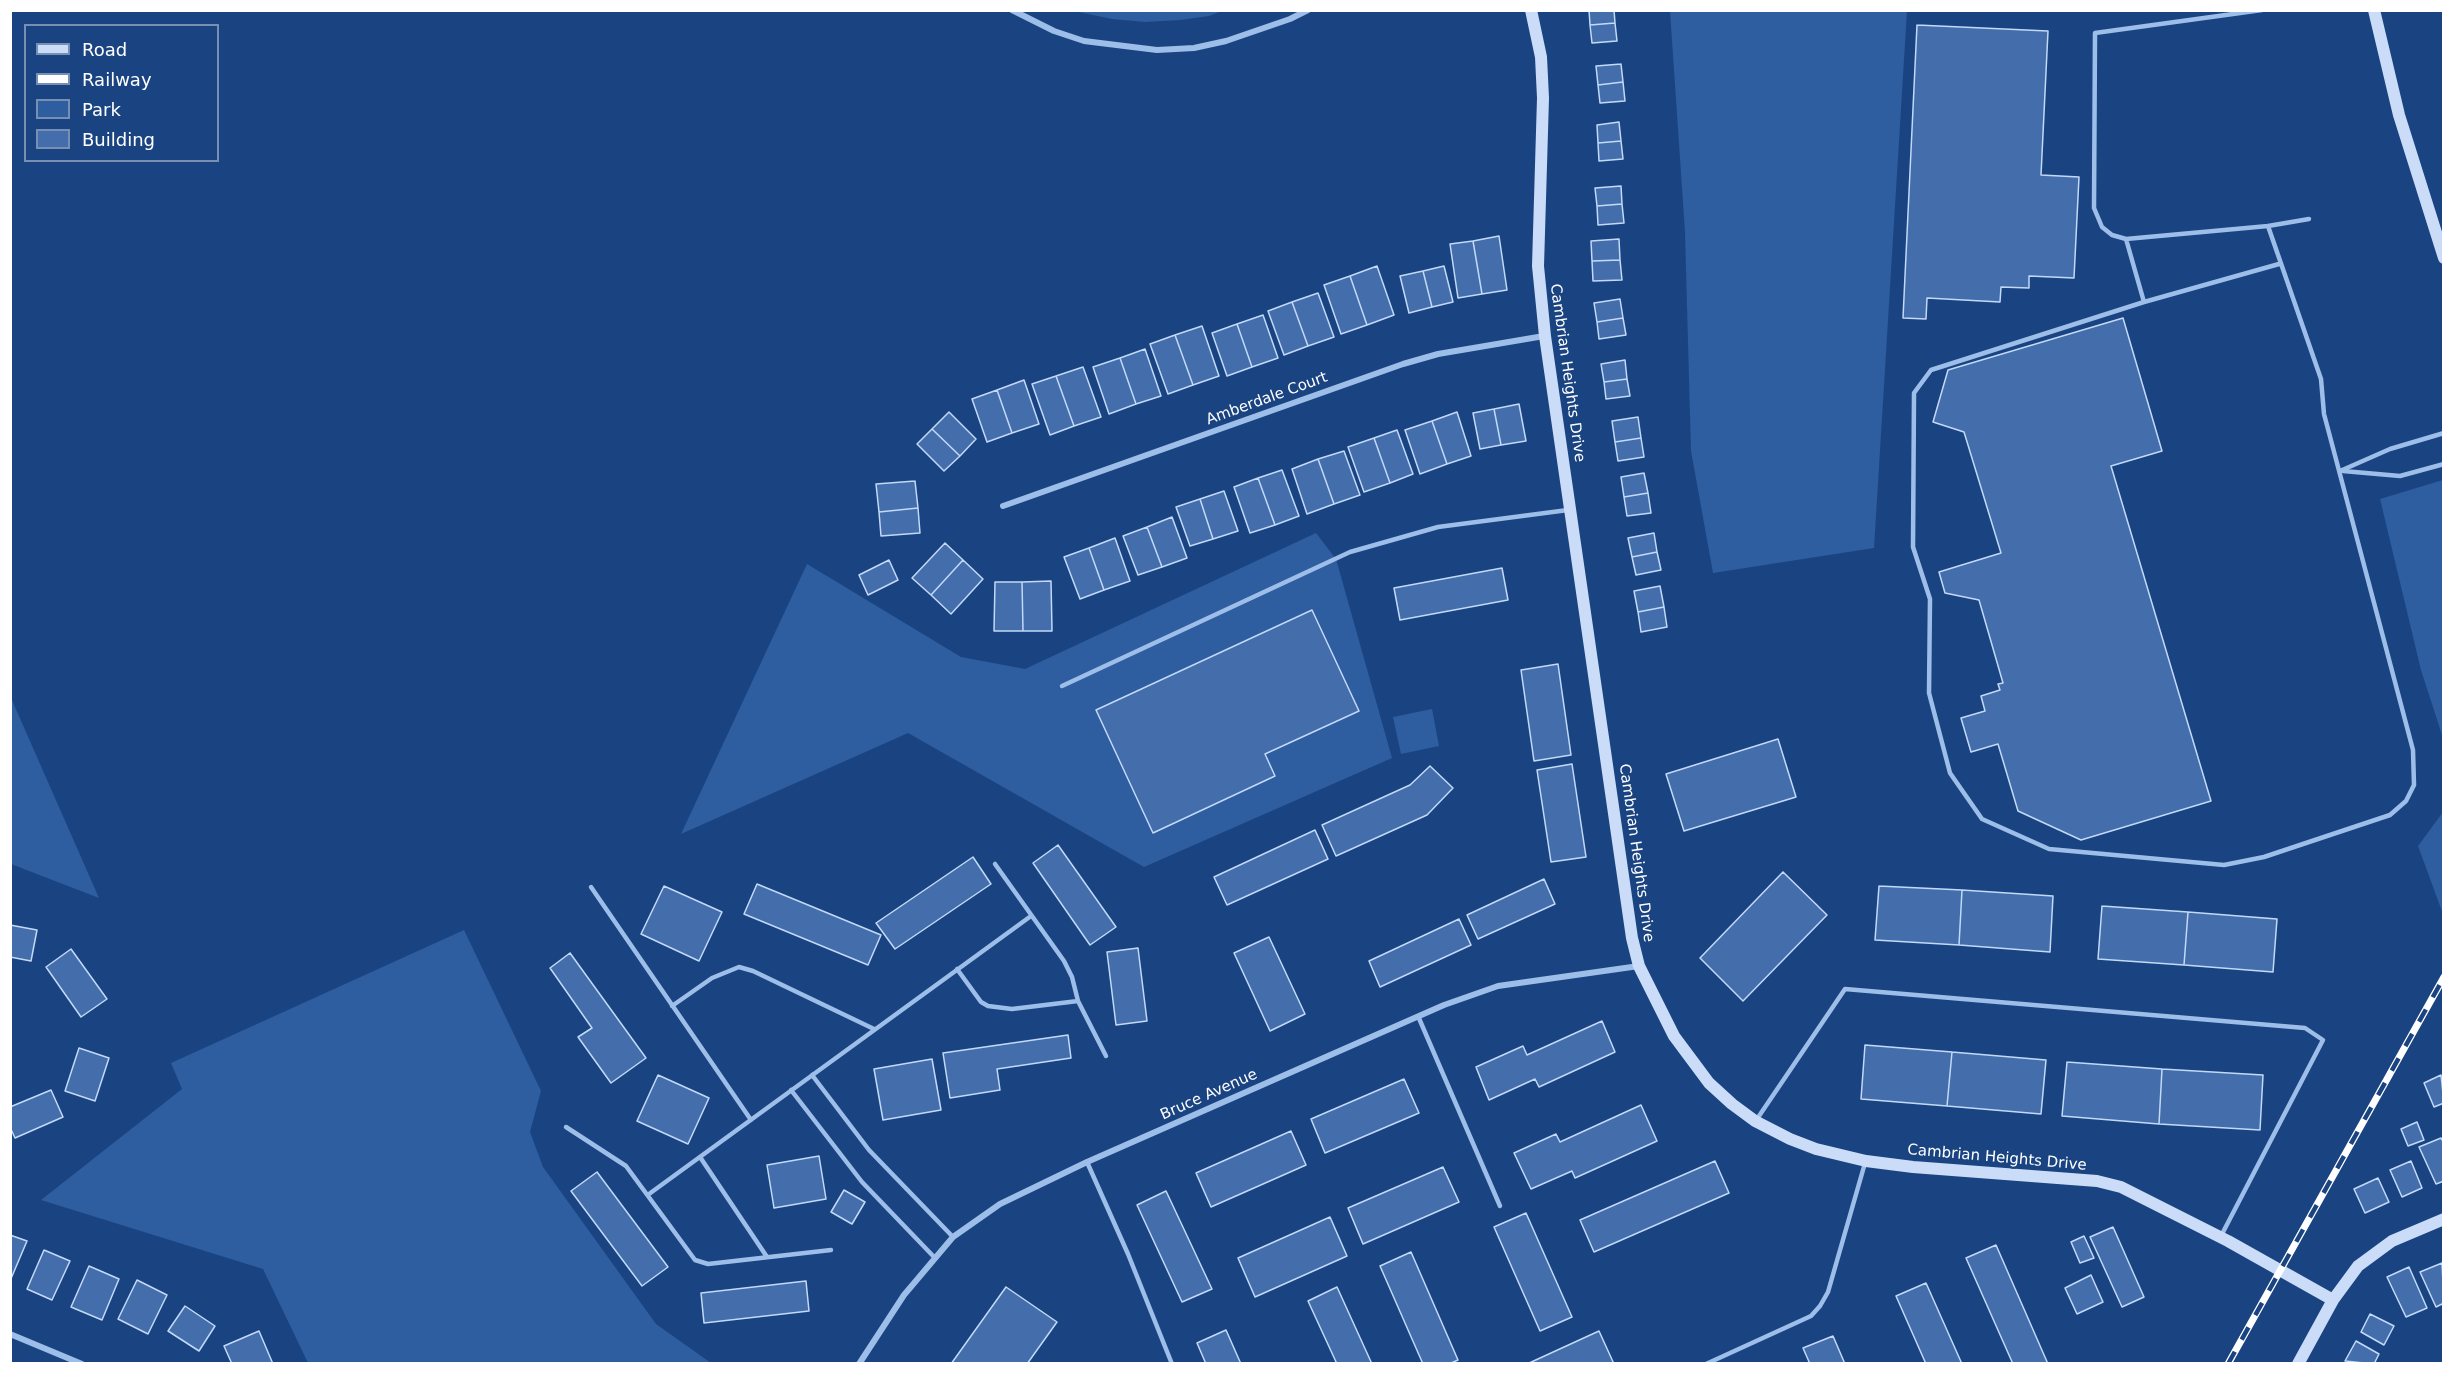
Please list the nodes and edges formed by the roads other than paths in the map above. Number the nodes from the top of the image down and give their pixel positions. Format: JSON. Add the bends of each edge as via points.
{"nodes":[{"id":1,"x":1012,"y":10,"type":"edge"},
{"id":2,"x":1308,"y":10,"type":"edge"},
{"id":3,"x":1531,"y":10,"type":"edge"},
{"id":4,"x":2262,"y":10,"type":"edge"},
{"id":5,"x":2374,"y":10,"type":"edge"},
{"id":6,"x":2310,"y":219,"type":"dead end"},
{"id":7,"x":2268,"y":225,"type":"junction"},
{"id":8,"x":2126,"y":239,"type":"junction"},
{"id":9,"x":2444,"y":258,"type":"edge"},
{"id":10,"x":2279,"y":264,"type":"junction"},
{"id":11,"x":2144,"y":302,"type":"junction"},
{"id":12,"x":1545,"y":336,"type":"junction"},
{"id":13,"x":2444,"y":433,"type":"edge"},
{"id":14,"x":2444,"y":464,"type":"edge"},
{"id":15,"x":2340,"y":471,"type":"junction"},
{"id":16,"x":1003,"y":506,"type":"dead end"},
{"id":17,"x":1570,"y":510,"type":"junction"},
{"id":18,"x":1062,"y":686,"type":"dead end"},
{"id":19,"x":995,"y":864,"type":"dead end"},
{"id":20,"x":591,"y":887,"type":"dead end"},
{"id":21,"x":1031,"y":916,"type":"junction"},
{"id":22,"x":1639,"y":966,"type":"junction"},
{"id":23,"x":957,"y":969,"type":"junction"},
{"id":24,"x":1078,"y":1001,"type":"junction"},
{"id":25,"x":672,"y":1005,"type":"junction"},
{"id":26,"x":1418,"y":1016,"type":"junction"},
{"id":27,"x":874,"y":1029,"type":"junction"},
{"id":28,"x":1106,"y":1056,"type":"dead end"},
{"id":29,"x":812,"y":1075,"type":"junction"},
{"id":30,"x":791,"y":1090,"type":"junction"},
{"id":31,"x":751,"y":1120,"type":"junction"},
{"id":32,"x":1755,"y":1121,"type":"junction"},
{"id":33,"x":566,"y":1127,"type":"dead end"},
{"id":34,"x":700,"y":1157,"type":"junction"},
{"id":35,"x":1866,"y":1161,"type":"junction"},
{"id":36,"x":1086,"y":1162,"type":"junction"},
{"id":37,"x":649,"y":1194,"type":"junction"},
{"id":38,"x":1500,"y":1206,"type":"dead end"},
{"id":39,"x":2444,"y":1219,"type":"edge"},
{"id":40,"x":953,"y":1237,"type":"junction"},
{"id":41,"x":2221,"y":1238,"type":"junction"},
{"id":42,"x":831,"y":1250,"type":"dead end"},
{"id":43,"x":767,"y":1257,"type":"junction"},
{"id":44,"x":935,"y":1258,"type":"junction"},
{"id":45,"x":2333,"y":1300,"type":"junction"},
{"id":46,"x":10,"y":1334,"type":"edge"},
{"id":47,"x":82,"y":1364,"type":"edge"},
{"id":48,"x":859,"y":1364,"type":"edge"},
{"id":49,"x":1172,"y":1364,"type":"edge"},
{"id":50,"x":1707,"y":1364,"type":"edge"},
{"id":51,"x":2298,"y":1364,"type":"edge"}],
"edges":[{"from":1,"to":2,"type":"street","via":[[1084,41],[1157,50],[1226,41]]},
{"from":3,"to":12,"type":"street","name":"Cambrian Heights Drive","via":[[1541,57],[1543,98],[1538,266]]},
{"from":4,"to":8,"type":"lane","via":[[2095,33],[2094,208],[2102,227]]},
{"from":5,"to":9,"type":"street","via":[[2399,115]]},
{"from":6,"to":7,"type":"lane"},
{"from":7,"to":8,"type":"lane"},
{"from":7,"to":10,"type":"lane"},
{"from":8,"to":11,"type":"lane"},
{"from":10,"to":11,"type":"lane"},
{"from":10,"to":15,"type":"lane","via":[[2321,380],[2324,414]]},
{"from":11,"to":15,"type":"lane","via":[[1931,370],[1914,393],[1913,547],[1930,599],[1929,693],[1950,773],[1982,819],[2049,849],[2224,865],[2264,857],[2390,815],[2406,801],[2414,785],[2413,750]]},
{"from":12,"to":16,"type":"street","name":"Amberdale Court","via":[[1438,354],[1403,364]]},
{"from":12,"to":17,"type":"street","name":"Cambrian Heights Drive"},
{"from":13,"to":15,"type":"lane","via":[[2390,449]]},
{"from":14,"to":15,"type":"lane","via":[[2400,476]]},
{"from":17,"to":18,"type":"lane","via":[[1438,527],[1350,552]]},
{"from":17,"to":22,"type":"street","name":"Cambrian Heights Drive"},
{"from":19,"to":21,"type":"lane"},
{"from":20,"to":25,"type":"lane"},
{"from":21,"to":23,"type":"lane"},
{"from":21,"to":24,"type":"lane","via":[[1064,960]]},
{"from":22,"to":26,"type":"street","name":"Bruce Avenue","via":[[1498,986]]},
{"from":22,"to":32,"type":"street","name":"Cambrian Heights Drive","via":[[1689,1059],[1717,1090]]},
{"from":23,"to":24,"type":"lane","via":[[988,1006],[1012,1009]]},
{"from":23,"to":27,"type":"lane"},
{"from":24,"to":28,"type":"lane"},
{"from":25,"to":27,"type":"lane","via":[[712,978],[739,968],[753,971]]},
{"from":25,"to":31,"type":"lane"},
{"from":26,"to":36,"type":"street","name":"Bruce Avenue"},
{"from":26,"to":38,"type":"lane"},
{"from":27,"to":29,"type":"lane"},
{"from":29,"to":30,"type":"lane"},
{"from":29,"to":40,"type":"lane","via":[[869,1150]]},
{"from":30,"to":31,"type":"lane"},
{"from":30,"to":44,"type":"lane","via":[[861,1182]]},
{"from":31,"to":34,"type":"lane"},
{"from":32,"to":35,"type":"street","name":"Cambrian Heights Drive","via":[[1816,1149]]},
{"from":32,"to":41,"type":"lane","via":[[1845,989],[2305,1028],[2323,1040]]},
{"from":33,"to":37,"type":"lane","via":[[626,1166]]},
{"from":34,"to":37,"type":"lane"},
{"from":34,"to":43,"type":"lane"},
{"from":35,"to":41,"type":"street","name":"Cambrian Heights Drive","via":[[2097,1181],[2138,1193]]},
{"from":35,"to":50,"type":"lane","via":[[1828,1292],[1820,1306],[1811,1316]]},
{"from":36,"to":40,"type":"street","name":"Bruce Avenue","via":[[1000,1204]]},
{"from":36,"to":49,"type":"lane"},
{"from":37,"to":43,"type":"lane","via":[[695,1260],[708,1264]]},
{"from":39,"to":45,"type":"street","via":[[2374,1251]]},
{"from":40,"to":44,"type":"street","name":"Bruce Avenue"},
{"from":41,"to":45,"type":"street","name":"Cambrian Heights Drive"},
{"from":42,"to":43,"type":"lane"},
{"from":44,"to":48,"type":"street","name":"Bruce Avenue","via":[[904,1295]]},
{"from":45,"to":51,"type":"street"},
{"from":46,"to":47,"type":"street"}]}
